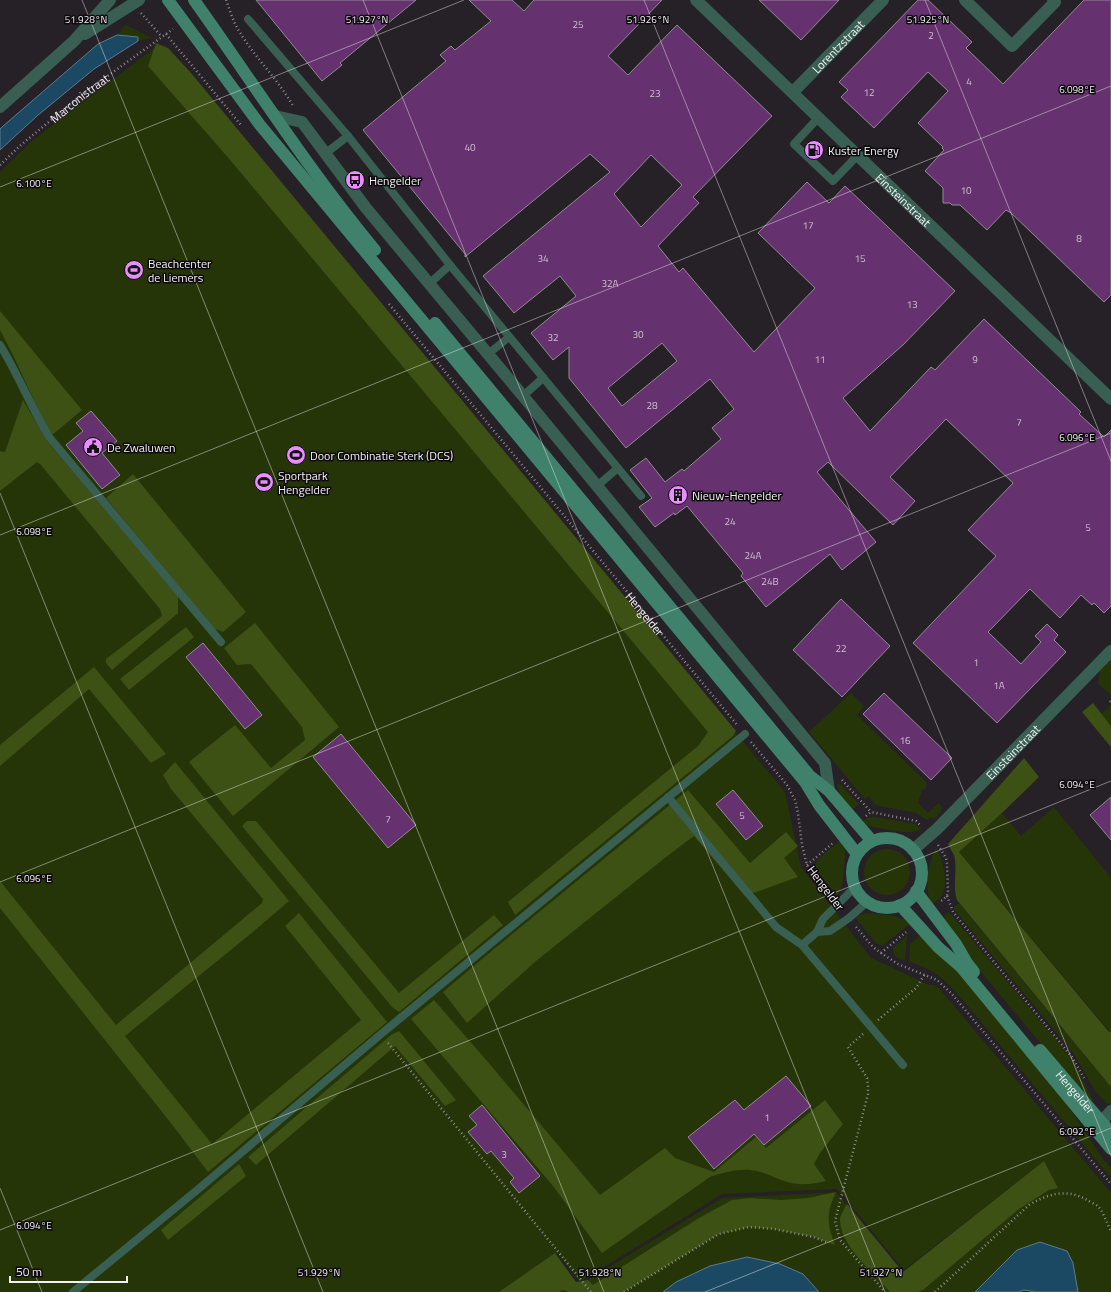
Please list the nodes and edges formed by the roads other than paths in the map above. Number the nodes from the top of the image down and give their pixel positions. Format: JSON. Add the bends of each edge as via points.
{"nodes":[{"id":1,"x":110,"y":0,"type":"edge"},
{"id":2,"x":168,"y":0,"type":"edge"},
{"id":3,"x":194,"y":0,"type":"edge"},
{"id":4,"x":696,"y":0,"type":"edge"},
{"id":5,"x":883,"y":0,"type":"edge"},
{"id":6,"x":965,"y":0,"type":"edge"},
{"id":7,"x":1053,"y":0,"type":"edge"},
{"id":8,"x":136,"y":2,"type":"edge"},
{"id":9,"x":248,"y":19,"type":"dead end"},
{"id":10,"x":74,"y":41,"type":"junction"},
{"id":11,"x":793,"y":92,"type":"junction"},
{"id":12,"x":0,"y":107,"type":"edge"},
{"id":13,"x":275,"y":116,"type":"junction"},
{"id":14,"x":819,"y":117,"type":"junction"},
{"id":15,"x":348,"y":136,"type":"junction"},
{"id":16,"x":326,"y":153,"type":"junction"},
{"id":17,"x":858,"y":155,"type":"junction"},
{"id":18,"x":450,"y":265,"type":"junction"},
{"id":19,"x":429,"y":284,"type":"junction"},
{"id":20,"x":509,"y":336,"type":"junction"},
{"id":21,"x":0,"y":345,"type":"edge"},
{"id":22,"x":488,"y":354,"type":"junction"},
{"id":23,"x":544,"y":378,"type":"junction"},
{"id":24,"x":524,"y":396,"type":"junction"},
{"id":25,"x":1111,"y":399,"type":"edge"},
{"id":26,"x":618,"y":468,"type":"junction"},
{"id":27,"x":597,"y":486,"type":"junction"},
{"id":28,"x":641,"y":496,"type":"dead end"},
{"id":29,"x":221,"y":642,"type":"dead end"},
{"id":30,"x":1111,"y":651,"type":"edge"},
{"id":31,"x":745,"y":734,"type":"road end"},
{"id":32,"x":829,"y":791,"type":"junction"},
{"id":33,"x":668,"y":797,"type":"junction"},
{"id":34,"x":872,"y":841,"type":"junction"},
{"id":35,"x":913,"y":850,"type":"junction"},
{"id":36,"x":857,"y":854,"type":"junction"},
{"id":37,"x":855,"y":887,"type":"junction"},
{"id":38,"x":916,"y":892,"type":"junction"},
{"id":39,"x":867,"y":902,"type":"junction"},
{"id":40,"x":900,"y":905,"type":"junction"},
{"id":41,"x":817,"y":932,"type":"junction"},
{"id":42,"x":802,"y":945,"type":"junction"},
{"id":43,"x":903,"y":1065,"type":"dead end"},
{"id":44,"x":1111,"y":1111,"type":"edge"},
{"id":45,"x":1098,"y":1126,"type":"junction"},
{"id":46,"x":1111,"y":1133,"type":"edge"},
{"id":47,"x":1111,"y":1150,"type":"edge"},
{"id":48,"x":73,"y":1292,"type":"edge"}],
"edges":[{"from":1,"to":10,"type":"street"},
{"from":2,"to":36,"type":"main road","name":"Hengelder","via":[[260,125],[800,776]]},
{"from":3,"to":13,"type":"main road","name":"Hengelder"},
{"from":4,"to":11,"type":"street","name":"Einsteinstraat"},
{"from":5,"to":11,"type":"street","name":"Lorentzstraat"},
{"from":6,"to":7,"type":"street","via":[[1012,46],[1055,2]]},
{"from":8,"to":10,"type":"street"},
{"from":9,"to":15,"type":"lane"},
{"from":10,"to":12,"type":"street"},
{"from":11,"to":14,"type":"street","name":"Einsteinstraat"},
{"from":13,"to":16,"type":"street","via":[[302,122]]},
{"from":13,"to":32,"type":"main road","name":"Hengelder","via":[[350,220],[810,776]]},
{"from":14,"to":17,"type":"street","name":"Einsteinstraat"},
{"from":14,"to":17,"type":"lane","via":[[794,144],[833,181]]},
{"from":15,"to":16,"type":"lane"},
{"from":15,"to":18,"type":"lane"},
{"from":16,"to":19,"type":"street","via":[[366,208]]},
{"from":17,"to":25,"type":"street","name":"Einsteinstraat"},
{"from":18,"to":19,"type":"lane"},
{"from":18,"to":20,"type":"lane"},
{"from":19,"to":22,"type":"street"},
{"from":20,"to":22,"type":"lane"},
{"from":20,"to":23,"type":"lane"},
{"from":21,"to":29,"type":"lane","via":[[49,437]]},
{"from":22,"to":24,"type":"street"},
{"from":23,"to":24,"type":"lane"},
{"from":23,"to":26,"type":"lane"},
{"from":24,"to":27,"type":"street"},
{"from":26,"to":27,"type":"lane"},
{"from":26,"to":28,"type":"lane"},
{"from":27,"to":32,"type":"street","via":[[825,763]]},
{"from":30,"to":35,"type":"street","name":"Einsteinstraat","via":[[931,835]]},
{"from":31,"to":33,"type":"lane"},
{"from":32,"to":34,"type":"main road","name":"Hengelder"},
{"from":33,"to":42,"type":"lane","via":[[776,927]]},
{"from":33,"to":48,"type":"lane"},
{"from":34,"to":35,"type":"main road","via":[[880,838],[894,839]]},
{"from":34,"to":36,"type":"main road"},
{"from":35,"to":38,"type":"main road","via":[[918,857],[922,874]]},
{"from":36,"to":37,"type":"main road","via":[[852,870]]},
{"from":37,"to":39,"type":"main road"},
{"from":37,"to":41,"type":"lane","via":[[823,919]]},
{"from":38,"to":40,"type":"main road"},
{"from":38,"to":45,"type":"main road","name":"Hengelder","via":[[956,944],[967,963]]},
{"from":39,"to":40,"type":"main road","via":[[887,908]]},
{"from":39,"to":41,"type":"lane","via":[[830,931]]},
{"from":40,"to":45,"type":"main road","name":"Hengelder","via":[[938,947],[961,967]]},
{"from":41,"to":42,"type":"lane"},
{"from":42,"to":43,"type":"lane"},
{"from":44,"to":45,"type":"street","name":"Hengelder"},
{"from":45,"to":46,"type":"main road","name":"Hengelder"},
{"from":45,"to":47,"type":"main road","name":"Hengelder"}]}
